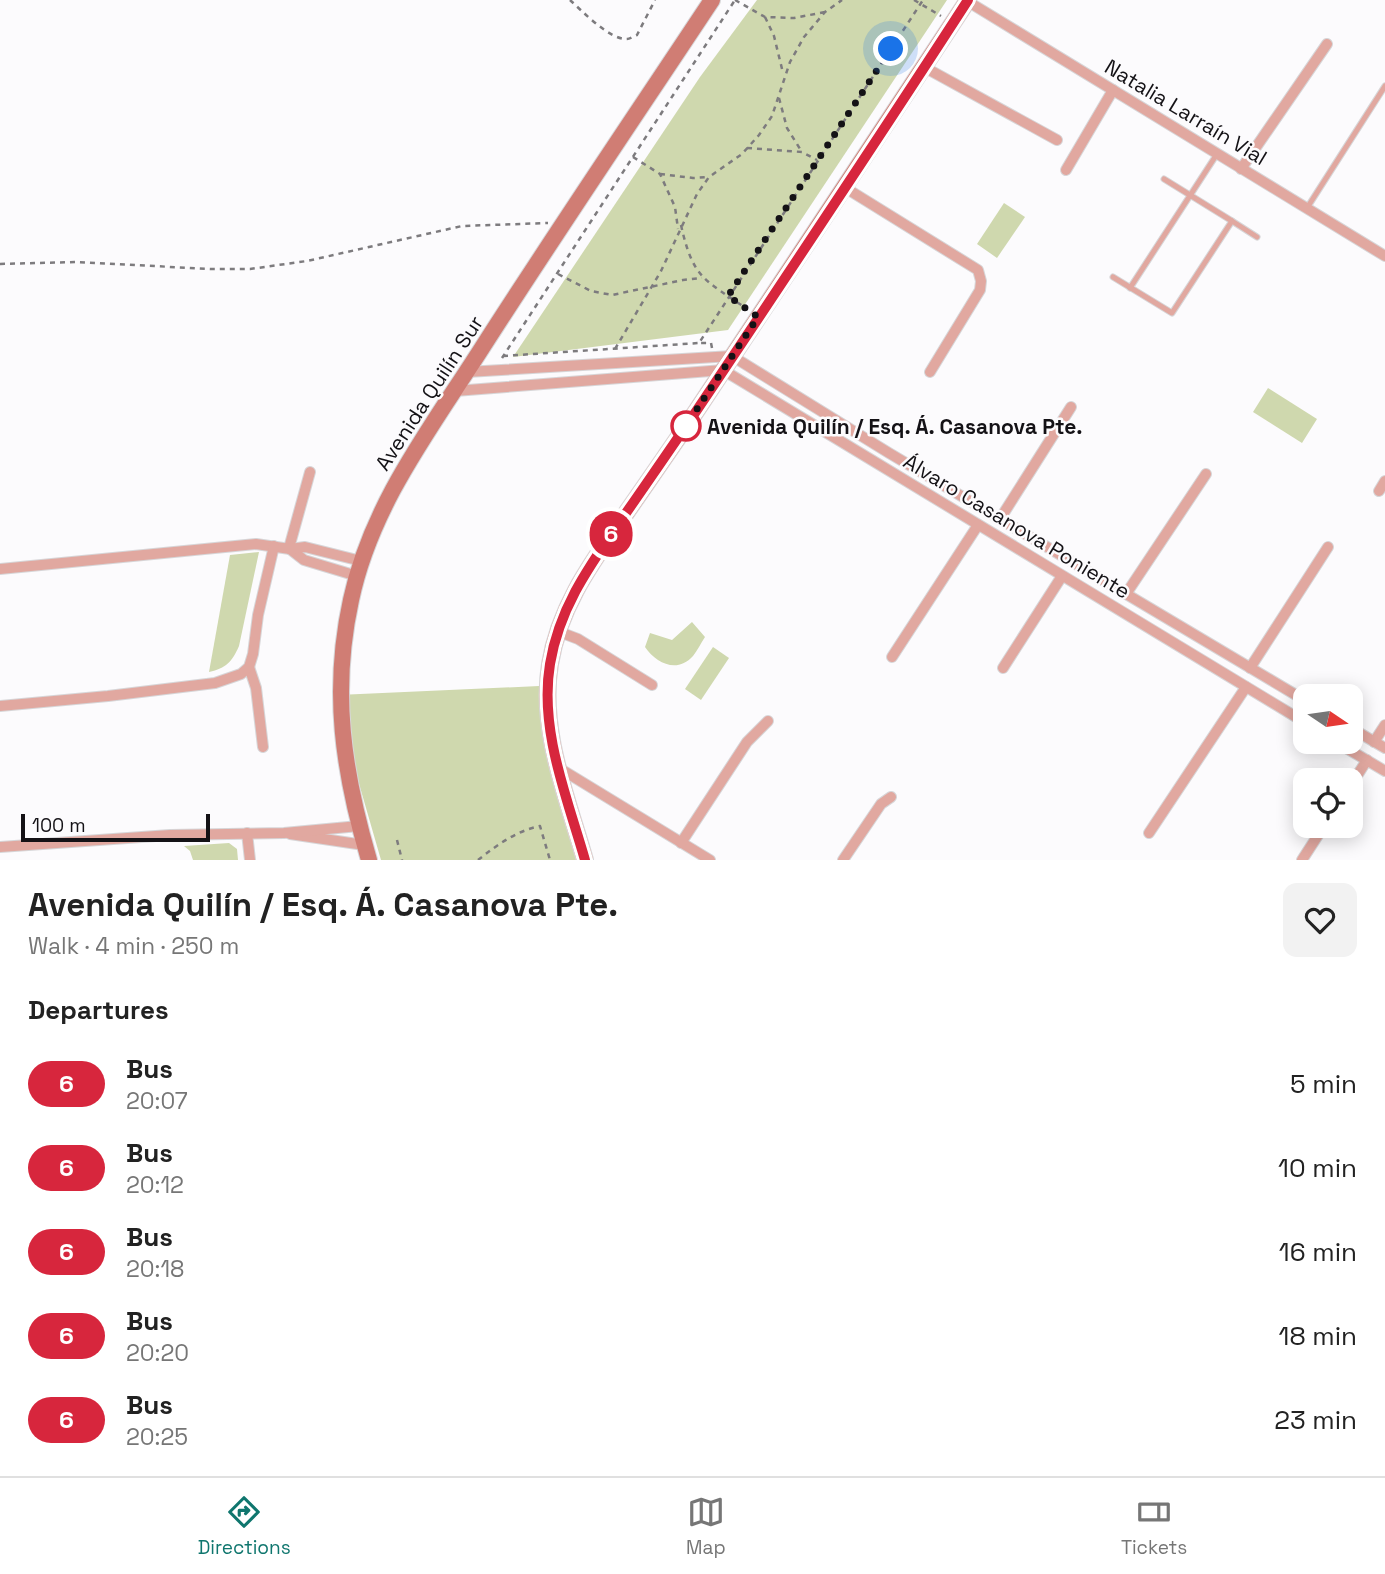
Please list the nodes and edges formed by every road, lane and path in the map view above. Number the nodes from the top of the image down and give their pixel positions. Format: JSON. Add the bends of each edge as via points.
{"nodes":[{"id":1,"x":570,"y":0,"type":"edge"},
{"id":2,"x":655,"y":0,"type":"edge"},
{"id":3,"x":712,"y":0,"type":"edge"},
{"id":4,"x":735,"y":0,"type":"edge"},
{"id":5,"x":842,"y":0,"type":"edge"},
{"id":6,"x":914,"y":0,"type":"edge"},
{"id":7,"x":968,"y":1,"type":"edge"},
{"id":8,"x":922,"y":2,"type":"edge"},
{"id":9,"x":825,"y":12,"type":"junction"},
{"id":10,"x":765,"y":17,"type":"junction"},
{"id":11,"x":953,"y":22,"type":"junction"},
{"id":12,"x":1327,"y":44,"type":"dead end"},
{"id":13,"x":924,"y":67,"type":"junction"},
{"id":14,"x":784,"y":76,"type":"junction"},
{"id":15,"x":1385,"y":86,"type":"edge"},
{"id":16,"x":1113,"y":90,"type":"junction"},
{"id":17,"x":779,"y":98,"type":"junction"},
{"id":18,"x":1057,"y":140,"type":"dead end"},
{"id":19,"x":747,"y":148,"type":"junction"},
{"id":20,"x":802,"y":152,"type":"junction"},
{"id":21,"x":1217,"y":154,"type":"junction"},
{"id":22,"x":633,"y":156,"type":"junction"},
{"id":23,"x":817,"y":160,"type":"junction"},
{"id":24,"x":1241,"y":169,"type":"junction"},
{"id":25,"x":1066,"y":170,"type":"dead end"},
{"id":26,"x":660,"y":174,"type":"junction"},
{"id":27,"x":709,"y":177,"type":"junction"},
{"id":28,"x":1164,"y":179,"type":"dead end"},
{"id":29,"x":844,"y":187,"type":"junction"},
{"id":30,"x":1190,"y":196,"type":"junction"},
{"id":31,"x":1307,"y":208,"type":"junction"},
{"id":32,"x":1232,"y":221,"type":"junction"},
{"id":33,"x":538,"y":223,"type":"dead end"},
{"id":34,"x":681,"y":225,"type":"junction"},
{"id":35,"x":678,"y":232,"type":"junction"},
{"id":36,"x":1257,"y":237,"type":"dead end"},
{"id":37,"x":1385,"y":256,"type":"edge"},
{"id":38,"x":0,"y":264,"type":"edge"},
{"id":39,"x":556,"y":273,"type":"junction"},
{"id":40,"x":1113,"y":277,"type":"dead end"},
{"id":41,"x":702,"y":278,"type":"junction"},
{"id":42,"x":652,"y":286,"type":"junction"},
{"id":43,"x":1130,"y":288,"type":"junction"},
{"id":44,"x":728,"y":296,"type":"junction"},
{"id":45,"x":758,"y":317,"type":"junction"},
{"id":46,"x":699,"y":343,"type":"junction"},
{"id":47,"x":615,"y":349,"type":"junction"},
{"id":48,"x":503,"y":356,"type":"junction"},
{"id":49,"x":732,"y":356,"type":"junction"},
{"id":50,"x":712,"y":357,"type":"junction"},
{"id":51,"x":494,"y":370,"type":"junction"},
{"id":52,"x":723,"y":370,"type":"junction"},
{"id":53,"x":467,"y":372,"type":"junction"},
{"id":54,"x":930,"y":372,"type":"dead end"},
{"id":55,"x":455,"y":391,"type":"junction"},
{"id":56,"x":1071,"y":407,"type":"dead end"},
{"id":57,"x":310,"y":472,"type":"dead end"},
{"id":58,"x":1206,"y":474,"type":"dead end"},
{"id":59,"x":1000,"y":519,"type":"junction"},
{"id":60,"x":978,"y":525,"type":"junction"},
{"id":61,"x":274,"y":546,"type":"junction"},
{"id":62,"x":1328,"y":547,"type":"dead end"},
{"id":63,"x":289,"y":549,"type":"junction"},
{"id":64,"x":359,"y":568,"type":"junction"},
{"id":65,"x":0,"y":569,"type":"edge"},
{"id":66,"x":1088,"y":571,"type":"junction"},
{"id":67,"x":1062,"y":576,"type":"junction"},
{"id":68,"x":1080,"y":587,"type":"junction"},
{"id":69,"x":1126,"y":594,"type":"junction"},
{"id":70,"x":558,"y":631,"type":"junction"},
{"id":71,"x":892,"y":657,"type":"dead end"},
{"id":72,"x":249,"y":667,"type":"junction"},
{"id":73,"x":1003,"y":668,"type":"dead end"},
{"id":74,"x":1250,"y":668,"type":"junction"},
{"id":75,"x":652,"y":685,"type":"dead end"},
{"id":76,"x":1246,"y":687,"type":"junction"},
{"id":77,"x":1293,"y":693,"type":"edge"},
{"id":78,"x":0,"y":706,"type":"edge"},
{"id":79,"x":1293,"y":715,"type":"edge"},
{"id":80,"x":768,"y":720,"type":"dead end"},
{"id":81,"x":1385,"y":725,"type":"edge"},
{"id":82,"x":1363,"y":735,"type":"edge"},
{"id":83,"x":1374,"y":742,"type":"junction"},
{"id":84,"x":264,"y":747,"type":"dead end"},
{"id":85,"x":1385,"y":748,"type":"edge"},
{"id":86,"x":1357,"y":754,"type":"edge"},
{"id":87,"x":1367,"y":760,"type":"junction"},
{"id":88,"x":559,"y":768,"type":"junction"},
{"id":89,"x":1362,"y":768,"type":"edge"},
{"id":90,"x":1385,"y":771,"type":"edge"},
{"id":91,"x":891,"y":797,"type":"dead end"},
{"id":92,"x":359,"y":826,"type":"junction"},
{"id":93,"x":284,"y":832,"type":"junction"},
{"id":94,"x":247,"y":833,"type":"junction"},
{"id":95,"x":1149,"y":834,"type":"dead end"},
{"id":96,"x":1316,"y":838,"type":"edge"},
{"id":97,"x":397,"y":840,"type":"dead end"},
{"id":98,"x":681,"y":843,"type":"junction"},
{"id":99,"x":0,"y":847,"type":"edge"},
{"id":100,"x":366,"y":852,"type":"edge"},
{"id":101,"x":480,"y":859,"type":"edge"},
{"id":102,"x":250,"y":860,"type":"edge"},
{"id":103,"x":402,"y":860,"type":"edge"},
{"id":104,"x":550,"y":860,"type":"edge"},
{"id":105,"x":585,"y":860,"type":"edge"},
{"id":106,"x":710,"y":860,"type":"edge"},
{"id":107,"x":843,"y":860,"type":"edge"},
{"id":108,"x":1302,"y":860,"type":"edge"}],
"edges":[{"from":1,"to":2,"type":"path","via":[[614,36],[627,39],[638,35]]},
{"from":3,"to":53,"type":"street","name":"Avenida Quilín Sur"},
{"from":4,"to":10,"type":"path"},
{"from":4,"to":22,"type":"path"},
{"from":5,"to":9,"type":"path"},
{"from":6,"to":8,"type":"path"},
{"from":7,"to":11,"type":"street"},
{"from":7,"to":16,"type":"street","name":"Natalia Larraín Vial"},
{"from":8,"to":11,"type":"path"},
{"from":8,"to":23,"type":"path"},
{"from":9,"to":10,"type":"path"},
{"from":9,"to":14,"type":"path","via":[[804,37]]},
{"from":10,"to":14,"type":"path"},
{"from":11,"to":13,"type":"street"},
{"from":12,"to":24,"type":"street"},
{"from":13,"to":18,"type":"street"},
{"from":13,"to":29,"type":"street"},
{"from":14,"to":17,"type":"path"},
{"from":15,"to":31,"type":"lane"},
{"from":16,"to":21,"type":"street","name":"Natalia Larraín Vial"},
{"from":16,"to":25,"type":"street"},
{"from":17,"to":19,"type":"path","via":[[772,116]]},
{"from":17,"to":20,"type":"path","via":[[787,128]]},
{"from":19,"to":20,"type":"path"},
{"from":19,"to":27,"type":"path"},
{"from":20,"to":23,"type":"path"},
{"from":21,"to":24,"type":"street","name":"Natalia Larraín Vial"},
{"from":21,"to":30,"type":"lane"},
{"from":22,"to":26,"type":"path"},
{"from":22,"to":39,"type":"path"},
{"from":23,"to":44,"type":"path"},
{"from":24,"to":31,"type":"street","name":"Natalia Larraín Vial"},
{"from":26,"to":27,"type":"path"},
{"from":26,"to":35,"type":"path","via":[[675,207]]},
{"from":27,"to":34,"type":"path"},
{"from":28,"to":30,"type":"lane"},
{"from":29,"to":45,"type":"street"},
{"from":29,"to":54,"type":"street","via":[[978,270],[980,290]]},
{"from":30,"to":32,"type":"lane"},
{"from":30,"to":43,"type":"lane"},
{"from":31,"to":37,"type":"street","name":"Natalia Larraín Vial"},
{"from":32,"to":36,"type":"lane"},
{"from":32,"to":43,"type":"lane","via":[[1172,313]]},
{"from":33,"to":38,"type":"path","via":[[462,226],[250,269],[77,262]]},
{"from":34,"to":35,"type":"path"},
{"from":34,"to":41,"type":"path","via":[[687,250]]},
{"from":35,"to":42,"type":"path"},
{"from":39,"to":42,"type":"path","via":[[591,291],[612,295]]},
{"from":39,"to":48,"type":"path"},
{"from":40,"to":43,"type":"lane"},
{"from":41,"to":42,"type":"path"},
{"from":41,"to":44,"type":"path"},
{"from":42,"to":47,"type":"path"},
{"from":44,"to":45,"type":"path"},
{"from":44,"to":46,"type":"path"},
{"from":45,"to":49,"type":"street"},
{"from":46,"to":47,"type":"path"},
{"from":46,"to":50,"type":"path","via":[[712,343]]},
{"from":47,"to":48,"type":"path"},
{"from":48,"to":51,"type":"path"},
{"from":49,"to":50,"type":"street"},
{"from":49,"to":52,"type":"street"},
{"from":49,"to":59,"type":"street","name":"Álvaro Casanova Poniente"},
{"from":50,"to":51,"type":"street"},
{"from":51,"to":53,"type":"street"},
{"from":52,"to":55,"type":"street"},
{"from":52,"to":60,"type":"street","name":"Álvaro Casanova Poniente"},
{"from":52,"to":70,"type":"street","via":[[589,568]]},
{"from":53,"to":55,"type":"street","name":"Avenida Quilín Sur"},
{"from":55,"to":64,"type":"street","name":"Avenida Quilín Sur","via":[[391,491]]},
{"from":56,"to":59,"type":"street"},
{"from":57,"to":63,"type":"street"},
{"from":58,"to":69,"type":"street"},
{"from":59,"to":66,"type":"street","name":"Álvaro Casanova Poniente"},
{"from":60,"to":67,"type":"street","name":"Álvaro Casanova Poniente"},
{"from":60,"to":71,"type":"street"},
{"from":61,"to":63,"type":"street"},
{"from":61,"to":65,"type":"street"},
{"from":61,"to":72,"type":"street"},
{"from":62,"to":74,"type":"street"},
{"from":63,"to":64,"type":"street","via":[[305,547]]},
{"from":64,"to":92,"type":"street","name":"Avenida Quilín Sur","via":[[346,628],[340,692],[345,766]]},
{"from":66,"to":68,"type":"street"},
{"from":66,"to":69,"type":"street","name":"Álvaro Casanova Poniente"},
{"from":67,"to":68,"type":"street","name":"Álvaro Casanova Poniente"},
{"from":67,"to":73,"type":"street"},
{"from":68,"to":76,"type":"street","name":"Álvaro Casanova Poniente"},
{"from":69,"to":74,"type":"street","name":"Álvaro Casanova Poniente"},
{"from":70,"to":75,"type":"street"},
{"from":70,"to":88,"type":"street","via":[[547,698]]},
{"from":72,"to":78,"type":"street","via":[[215,683]]},
{"from":72,"to":84,"type":"street"},
{"from":74,"to":77,"type":"street","name":"Álvaro Casanova Poniente"},
{"from":76,"to":79,"type":"street","name":"Álvaro Casanova Poniente"},
{"from":76,"to":95,"type":"street"},
{"from":80,"to":98,"type":"street","via":[[753,733]]},
{"from":81,"to":83,"type":"street"},
{"from":82,"to":83,"type":"street"},
{"from":83,"to":85,"type":"street"},
{"from":86,"to":87,"type":"street"},
{"from":87,"to":89,"type":"street"},
{"from":87,"to":90,"type":"street"},
{"from":88,"to":98,"type":"street"},
{"from":88,"to":105,"type":"street"},
{"from":91,"to":107,"type":"street","via":[[881,804]]},
{"from":92,"to":93,"type":"street"},
{"from":92,"to":100,"type":"street","name":"Avenida Quilín Sur"},
{"from":93,"to":94,"type":"street"},
{"from":93,"to":100,"type":"street"},
{"from":94,"to":99,"type":"street"},
{"from":94,"to":102,"type":"street"},
{"from":96,"to":108,"type":"street"},
{"from":97,"to":103,"type":"path"},
{"from":98,"to":106,"type":"street"},
{"from":101,"to":104,"type":"path","via":[[515,835],[540,826]]}]}
